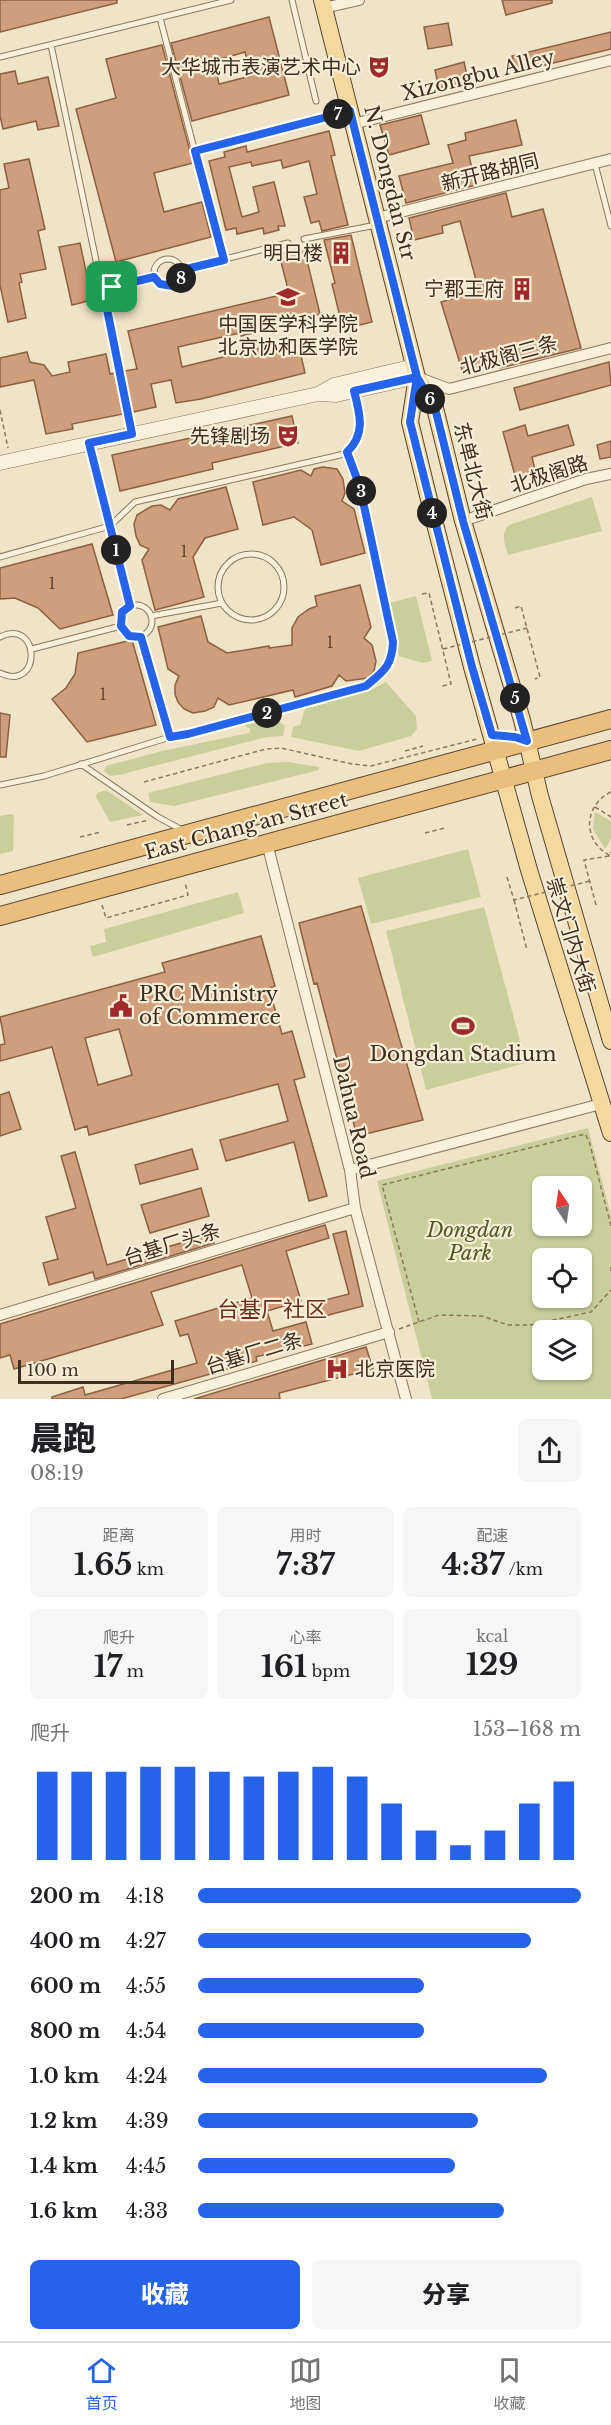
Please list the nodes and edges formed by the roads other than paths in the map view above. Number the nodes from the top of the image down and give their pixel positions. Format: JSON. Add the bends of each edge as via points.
{"nodes":[{"id":1,"x":231,"y":0,"type":"edge"},
{"id":2,"x":292,"y":0,"type":"edge"},
{"id":3,"x":359,"y":0,"type":"edge"},
{"id":4,"x":323,"y":4,"type":"edge"},
{"id":5,"x":160,"y":18,"type":"junction"},
{"id":6,"x":51,"y":45,"type":"junction"},
{"id":7,"x":0,"y":57,"type":"edge"},
{"id":8,"x":611,"y":60,"type":"edge"},
{"id":9,"x":316,"y":101,"type":"dead end"},
{"id":10,"x":352,"y":118,"type":"junction"},
{"id":11,"x":195,"y":151,"type":"junction"},
{"id":12,"x":611,"y":159,"type":"edge"},
{"id":13,"x":595,"y":164,"type":"junction"},
{"id":14,"x":378,"y":222,"type":"junction"},
{"id":15,"x":611,"y":226,"type":"edge"},
{"id":16,"x":304,"y":239,"type":"dead end"},
{"id":17,"x":288,"y":243,"type":"dead end"},
{"id":18,"x":221,"y":260,"type":"junction"},
{"id":19,"x":182,"y":270,"type":"junction"},
{"id":20,"x":154,"y":277,"type":"junction"},
{"id":21,"x":103,"y":289,"type":"junction"},
{"id":22,"x":611,"y":348,"type":"edge"},
{"id":23,"x":415,"y":371,"type":"junction"},
{"id":24,"x":354,"y":391,"type":"junction"},
{"id":25,"x":318,"y":394,"type":"junction"},
{"id":26,"x":132,"y":434,"type":"junction"},
{"id":27,"x":89,"y":443,"type":"junction"},
{"id":28,"x":347,"y":452,"type":"junction"},
{"id":29,"x":5,"y":462,"type":"edge"},
{"id":30,"x":611,"y":474,"type":"edge"},
{"id":31,"x":463,"y":521,"type":"junction"},
{"id":32,"x":110,"y":526,"type":"junction"},
{"id":33,"x":0,"y":557,"type":"edge"},
{"id":34,"x":222,"y":603,"type":"junction"},
{"id":35,"x":130,"y":606,"type":"junction"},
{"id":36,"x":151,"y":616,"type":"junction"},
{"id":37,"x":121,"y":626,"type":"junction"},
{"id":38,"x":0,"y":637,"type":"edge"},
{"id":39,"x":141,"y":637,"type":"junction"},
{"id":40,"x":32,"y":650,"type":"junction"},
{"id":41,"x":0,"y":673,"type":"edge"},
{"id":42,"x":611,"y":719,"type":"edge"},
{"id":43,"x":170,"y":737,"type":"junction"},
{"id":44,"x":527,"y":741,"type":"junction"},
{"id":45,"x":493,"y":742,"type":"junction"},
{"id":46,"x":611,"y":750,"type":"edge"},
{"id":47,"x":81,"y":764,"type":"junction"},
{"id":48,"x":534,"y":770,"type":"junction"},
{"id":49,"x":503,"y":778,"type":"junction"},
{"id":50,"x":0,"y":785,"type":"edge"},
{"id":51,"x":190,"y":834,"type":"junction"},
{"id":52,"x":267,"y":843,"type":"junction"},
{"id":53,"x":0,"y":885,"type":"edge"},
{"id":54,"x":0,"y":916,"type":"edge"},
{"id":55,"x":611,"y":1041,"type":"edge"},
{"id":56,"x":601,"y":1104,"type":"junction"},
{"id":57,"x":611,"y":1133,"type":"edge"},
{"id":58,"x":350,"y":1170,"type":"junction"},
{"id":59,"x":355,"y":1208,"type":"junction"},
{"id":60,"x":0,"y":1315,"type":"edge"},
{"id":61,"x":389,"y":1332,"type":"junction"},
{"id":62,"x":163,"y":1399,"type":"edge"},
{"id":63,"x":406,"y":1399,"type":"edge"}],
"edges":[{"from":1,"to":5,"type":"lane"},
{"from":2,"to":9,"type":"lane"},
{"from":3,"to":4,"type":"street"},
{"from":4,"to":10,"type":"main road","name":"N. Dongdan Str"},
{"from":5,"to":6,"type":"lane"},
{"from":5,"to":11,"type":"lane"},
{"from":6,"to":7,"type":"lane"},
{"from":6,"to":21,"type":"lane"},
{"from":8,"to":10,"type":"street","name":"Xizongbu Alley"},
{"from":10,"to":11,"type":"lane"},
{"from":10,"to":14,"type":"main road","name":"N. Dongdan Str"},
{"from":11,"to":18,"type":"lane"},
{"from":12,"to":13,"type":"street","name":"新开路胡同"},
{"from":13,"to":14,"type":"street","name":"新开路胡同"},
{"from":13,"to":15,"type":"lane"},
{"from":14,"to":16,"type":"lane"},
{"from":14,"to":23,"type":"main road","name":"N. Dongdan Str"},
{"from":17,"to":18,"type":"lane"},
{"from":18,"to":19,"type":"lane"},
{"from":19,"to":20,"type":"lane","via":[[173,286],[160,284]]},
{"from":19,"to":20,"type":"lane","via":[[173,260],[165,260],[157,264]]},
{"from":20,"to":21,"type":"lane"},
{"from":21,"to":26,"type":"lane"},
{"from":22,"to":23,"type":"street","name":"北极阁三条","via":[[449,389]]},
{"from":23,"to":24,"type":"street"},
{"from":23,"to":25,"type":"street","via":[[334,385]]},
{"from":23,"to":31,"type":"main road","name":"东单北大街","via":[[435,408]]},
{"from":23,"to":45,"type":"main road","via":[[410,422]]},
{"from":24,"to":25,"type":"street"},
{"from":24,"to":28,"type":"lane","via":[[360,433]]},
{"from":25,"to":26,"type":"street"},
{"from":26,"to":27,"type":"street"},
{"from":27,"to":29,"type":"street"},
{"from":27,"to":32,"type":"lane"},
{"from":28,"to":32,"type":"lane","via":[[135,502]]},
{"from":28,"to":43,"type":"lane","via":[[360,487],[393,642],[392,659],[366,686]]},
{"from":30,"to":31,"type":"street","name":"北极阁路"},
{"from":31,"to":44,"type":"main road","name":"东单北大街"},
{"from":32,"to":33,"type":"lane"},
{"from":32,"to":35,"type":"lane"},
{"from":34,"to":34,"type":"lane","via":[[237,617],[258,619],[276,609],[282,599],[283,579],[278,569],[261,556],[239,556],[229,562],[218,581]]},
{"from":34,"to":36,"type":"lane"},
{"from":35,"to":36,"type":"lane","via":[[140,606]]},
{"from":35,"to":37,"type":"lane","via":[[122,612]]},
{"from":36,"to":39,"type":"lane","via":[[151,627]]},
{"from":37,"to":39,"type":"lane","via":[[129,636]]},
{"from":37,"to":40,"type":"lane"},
{"from":38,"to":40,"type":"lane","via":[[17,634]]},
{"from":39,"to":43,"type":"lane"},
{"from":40,"to":41,"type":"lane","via":[[31,663],[22,673]]},
{"from":42,"to":44,"type":"highway","name":"East Chang'an Street"},
{"from":43,"to":47,"type":"lane"},
{"from":44,"to":45,"type":"highway","name":"East Chang'an Street"},
{"from":44,"to":48,"type":"main road","name":"东单北大街"},
{"from":45,"to":49,"type":"main road","name":"崇文门内大街"},
{"from":45,"to":51,"type":"highway","name":"East Chang'an Street"},
{"from":46,"to":48,"type":"highway","name":"East Chang'an Street"},
{"from":47,"to":50,"type":"lane"},
{"from":47,"to":51,"type":"lane"},
{"from":48,"to":49,"type":"highway","name":"East Chang'an Street"},
{"from":48,"to":55,"type":"main road","name":"崇文门内大街"},
{"from":49,"to":52,"type":"highway","name":"East Chang'an Street"},
{"from":49,"to":56,"type":"main road","name":"崇文门内大街"},
{"from":51,"to":53,"type":"highway","name":"East Chang'an Street"},
{"from":52,"to":54,"type":"highway","name":"East Chang'an Street"},
{"from":52,"to":58,"type":"street","name":"Dahua Road"},
{"from":56,"to":57,"type":"main road","name":"崇文门内大街"},
{"from":56,"to":58,"type":"street"},
{"from":58,"to":59,"type":"street","name":"Dahua Road"},
{"from":59,"to":60,"type":"street","name":"台基厂头条"},
{"from":59,"to":61,"type":"street","name":"Dahua Road"},
{"from":61,"to":62,"type":"street","name":"台基厂二条"},
{"from":61,"to":63,"type":"street","name":"Dahua Road"}]}
